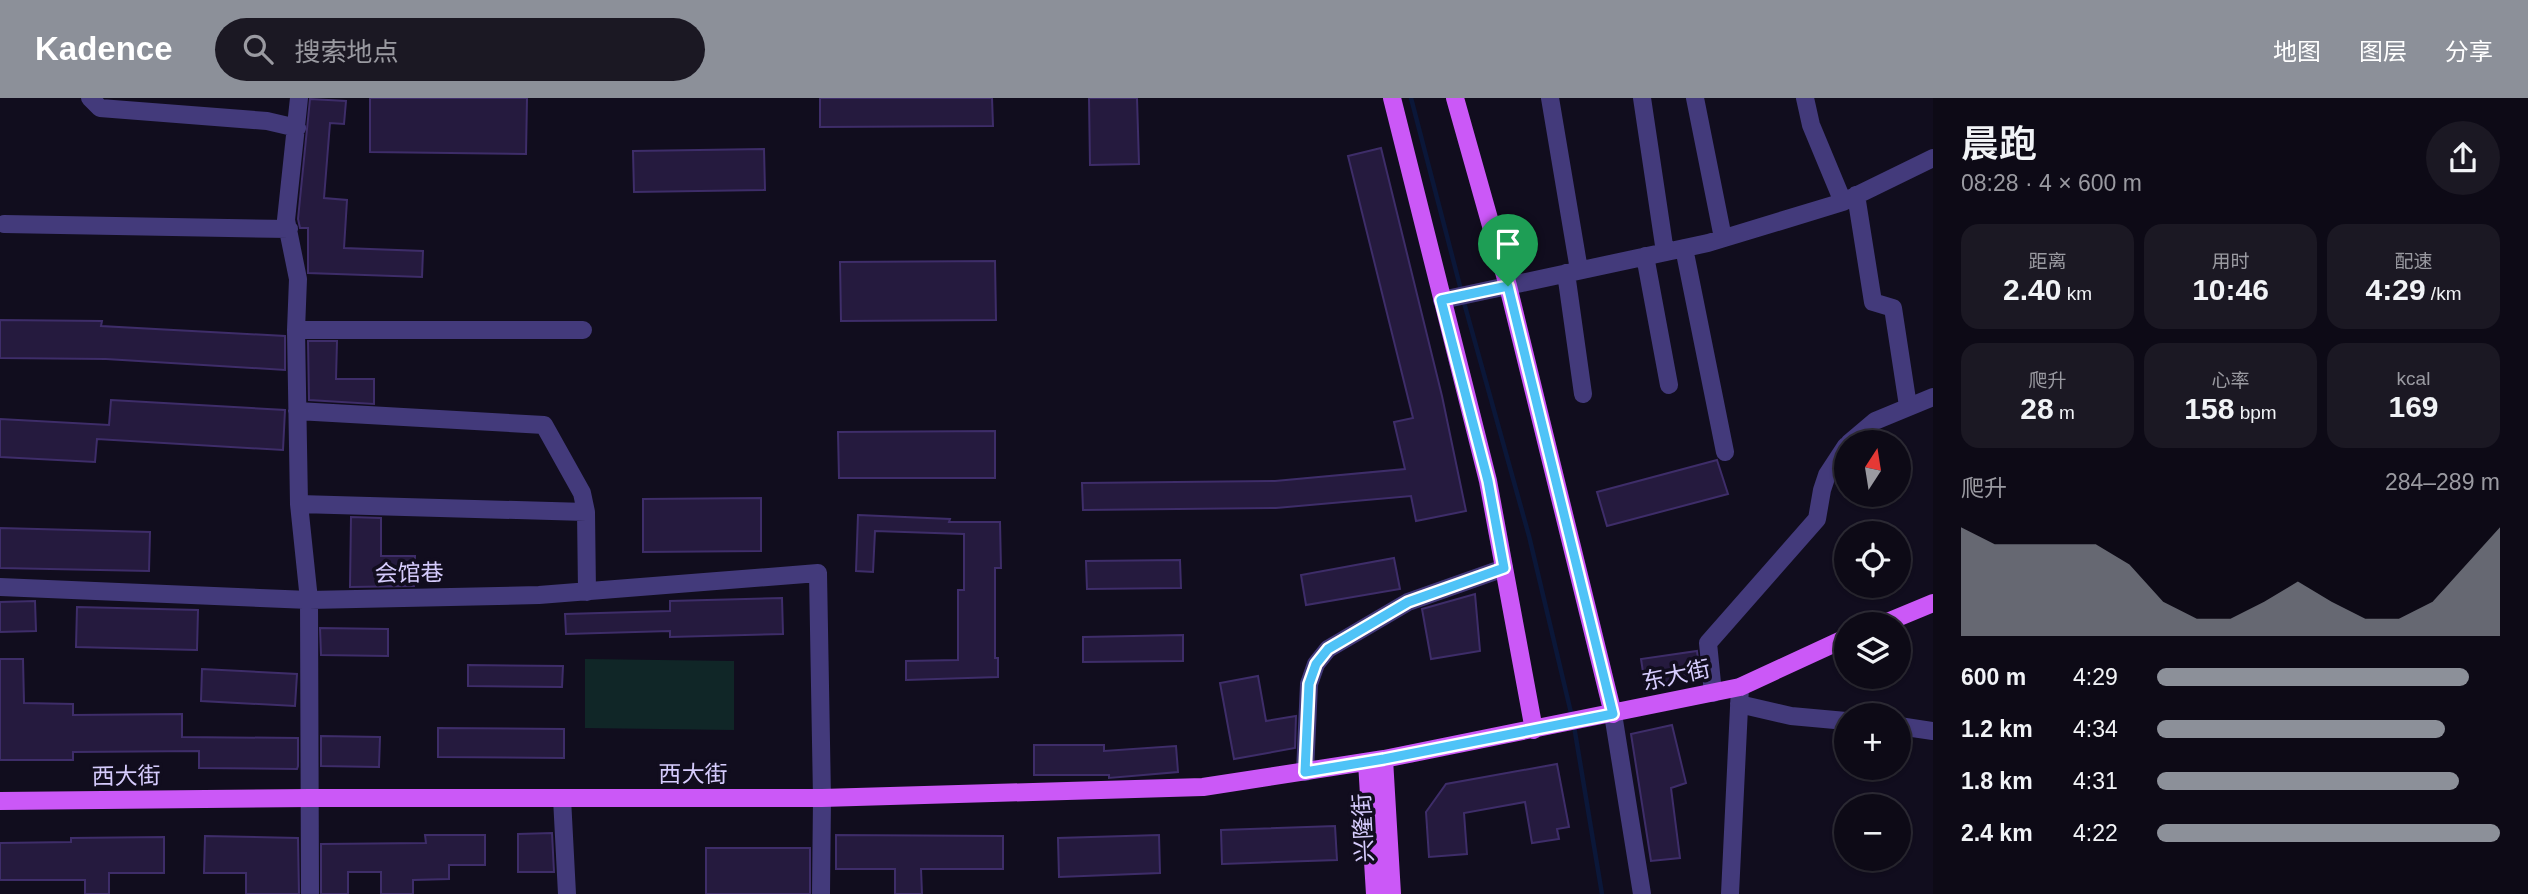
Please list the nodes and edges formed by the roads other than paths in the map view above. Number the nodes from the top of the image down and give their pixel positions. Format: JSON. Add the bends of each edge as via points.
{"nodes":[{"id":1,"x":90,"y":98,"type":"edge"},
{"id":2,"x":299,"y":98,"type":"edge"},
{"id":3,"x":1392,"y":98,"type":"edge"},
{"id":4,"x":1455,"y":98,"type":"edge"},
{"id":5,"x":1550,"y":98,"type":"edge"},
{"id":6,"x":1642,"y":98,"type":"edge"},
{"id":7,"x":1695,"y":98,"type":"edge"},
{"id":8,"x":1805,"y":98,"type":"edge"},
{"id":9,"x":297,"y":128,"type":"junction"},
{"id":10,"x":1933,"y":158,"type":"edge"},
{"id":11,"x":1849,"y":199,"type":"junction"},
{"id":12,"x":4,"y":224,"type":"dead end"},
{"id":13,"x":289,"y":229,"type":"junction"},
{"id":14,"x":1723,"y":238,"type":"junction"},
{"id":15,"x":1684,"y":248,"type":"junction"},
{"id":16,"x":1665,"y":252,"type":"junction"},
{"id":17,"x":1645,"y":256,"type":"junction"},
{"id":18,"x":1572,"y":272,"type":"junction"},
{"id":19,"x":1508,"y":286,"type":"junction"},
{"id":20,"x":1446,"y":299,"type":"junction"},
{"id":21,"x":296,"y":330,"type":"junction"},
{"id":22,"x":583,"y":330,"type":"dead end"},
{"id":23,"x":1669,"y":385,"type":"dead end"},
{"id":24,"x":1583,"y":394,"type":"dead end"},
{"id":25,"x":1933,"y":397,"type":"edge"},
{"id":26,"x":1908,"y":407,"type":"junction"},
{"id":27,"x":297,"y":411,"type":"junction"},
{"id":28,"x":1864,"y":430,"type":"edge"},
{"id":29,"x":1725,"y":452,"type":"dead end"},
{"id":30,"x":1834,"y":464,"type":"edge"},
{"id":31,"x":299,"y":504,"type":"junction"},
{"id":32,"x":586,"y":512,"type":"junction"},
{"id":33,"x":1504,"y":568,"type":"junction"},
{"id":34,"x":0,"y":587,"type":"edge"},
{"id":35,"x":587,"y":592,"type":"junction"},
{"id":36,"x":309,"y":600,"type":"junction"},
{"id":37,"x":1933,"y":603,"type":"edge"},
{"id":38,"x":1911,"y":612,"type":"edge"},
{"id":39,"x":1834,"y":644,"type":"edge"},
{"id":40,"x":1713,"y":692,"type":"junction"},
{"id":41,"x":1739,"y":695,"type":"junction"},
{"id":42,"x":1613,"y":714,"type":"junction"},
{"id":43,"x":1834,"y":720,"type":"edge"},
{"id":44,"x":1911,"y":728,"type":"edge"},
{"id":45,"x":1534,"y":730,"type":"junction"},
{"id":46,"x":1933,"y":731,"type":"edge"},
{"id":47,"x":1375,"y":761,"type":"junction"},
{"id":48,"x":1305,"y":772,"type":"junction"},
{"id":49,"x":310,"y":798,"type":"junction"},
{"id":50,"x":562,"y":798,"type":"junction"},
{"id":51,"x":822,"y":798,"type":"junction"},
{"id":52,"x":0,"y":802,"type":"edge"},
{"id":53,"x":310,"y":894,"type":"edge"},
{"id":54,"x":567,"y":894,"type":"edge"},
{"id":55,"x":821,"y":894,"type":"edge"},
{"id":56,"x":1375,"y":894,"type":"edge"},
{"id":57,"x":1392,"y":894,"type":"edge"},
{"id":58,"x":1643,"y":894,"type":"edge"},
{"id":59,"x":1730,"y":894,"type":"edge"}],
"edges":[{"from":1,"to":9,"type":"street","via":[[100,108],[267,121]]},
{"from":2,"to":9,"type":"street"},
{"from":3,"to":20,"type":"main road"},
{"from":4,"to":19,"type":"main road"},
{"from":5,"to":18,"type":"street"},
{"from":6,"to":16,"type":"street"},
{"from":7,"to":14,"type":"street"},
{"from":8,"to":11,"type":"street","via":[[1811,125]]},
{"from":9,"to":13,"type":"street","via":[[286,220]]},
{"from":10,"to":11,"type":"street"},
{"from":11,"to":14,"type":"street"},
{"from":11,"to":26,"type":"street","via":[[1873,302],[1893,308]]},
{"from":12,"to":13,"type":"street"},
{"from":13,"to":21,"type":"street","via":[[298,279]]},
{"from":14,"to":15,"type":"street"},
{"from":15,"to":16,"type":"street"},
{"from":15,"to":29,"type":"street"},
{"from":16,"to":17,"type":"street"},
{"from":17,"to":18,"type":"street"},
{"from":17,"to":23,"type":"street"},
{"from":18,"to":19,"type":"street"},
{"from":18,"to":24,"type":"street"},
{"from":19,"to":20,"type":"street"},
{"from":19,"to":42,"type":"main road"},
{"from":20,"to":33,"type":"main road"},
{"from":21,"to":22,"type":"street"},
{"from":21,"to":27,"type":"street"},
{"from":25,"to":26,"type":"street"},
{"from":26,"to":28,"type":"street"},
{"from":27,"to":31,"type":"street"},
{"from":27,"to":32,"type":"street","via":[[544,425],[582,493]]},
{"from":30,"to":40,"type":"street","via":[[1822,490],[1817,519],[1708,643]]},
{"from":31,"to":32,"type":"street"},
{"from":31,"to":36,"type":"street"},
{"from":32,"to":35,"type":"street"},
{"from":33,"to":45,"type":"main road"},
{"from":33,"to":48,"type":"street","via":[[1408,602],[1328,649],[1309,684]]},
{"from":34,"to":36,"type":"street","name":"会馆巷"},
{"from":35,"to":36,"type":"street","name":"会馆巷"},
{"from":35,"to":51,"type":"street","name":"会馆巷","via":[[818,573]]},
{"from":36,"to":49,"type":"street"},
{"from":37,"to":38,"type":"main road"},
{"from":39,"to":41,"type":"main road","name":"东大街"},
{"from":40,"to":41,"type":"main road","name":"东大街"},
{"from":40,"to":42,"type":"main road","name":"东大街"},
{"from":41,"to":43,"type":"street","via":[[1791,716]]},
{"from":41,"to":59,"type":"street"},
{"from":42,"to":45,"type":"main road","name":"东大街"},
{"from":42,"to":58,"type":"street"},
{"from":44,"to":46,"type":"street"},
{"from":45,"to":47,"type":"main road","name":"东大街"},
{"from":47,"to":48,"type":"main road","name":"西大街"},
{"from":47,"to":56,"type":"main road","name":"兴隆街"},
{"from":47,"to":57,"type":"main road","name":"兴隆街"},
{"from":48,"to":51,"type":"main road","name":"西大街","via":[[1203,787]]},
{"from":49,"to":50,"type":"main road","name":"西大街"},
{"from":49,"to":52,"type":"main road","name":"西大街"},
{"from":49,"to":53,"type":"street"},
{"from":50,"to":51,"type":"main road","name":"西大街"},
{"from":50,"to":54,"type":"street"},
{"from":51,"to":55,"type":"street"}]}
